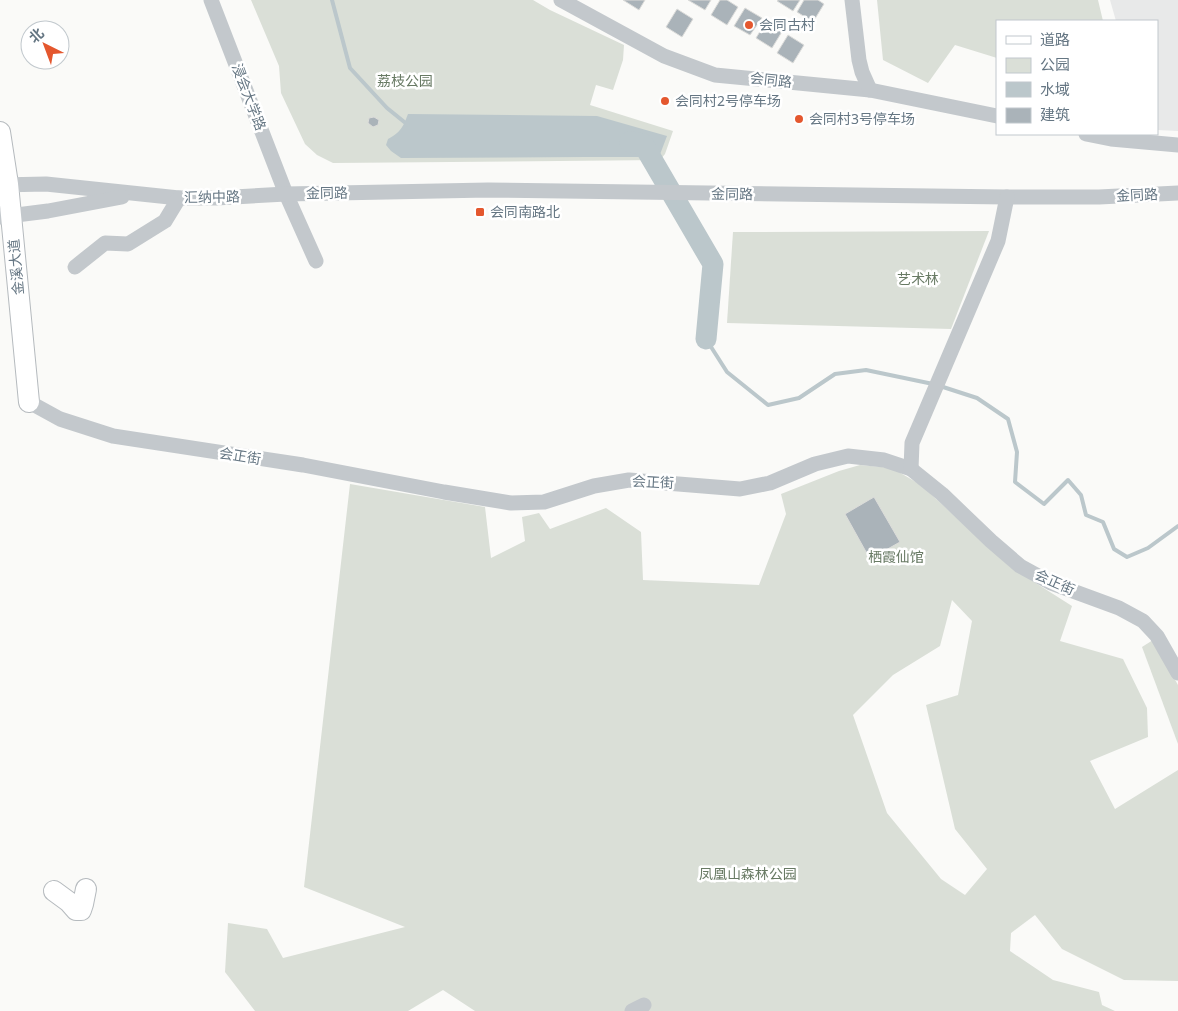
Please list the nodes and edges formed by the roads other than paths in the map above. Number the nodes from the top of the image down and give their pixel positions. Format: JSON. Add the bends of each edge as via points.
{"nodes":[{"id":1,"x":211,"y":0,"type":"edge"},
{"id":2,"x":561,"y":0,"type":"edge"},
{"id":3,"x":852,"y":0,"type":"edge"},
{"id":4,"x":870,"y":90,"type":"junction"},
{"id":5,"x":996,"y":116,"type":"edge"},
{"id":6,"x":0,"y":132,"type":"edge"},
{"id":7,"x":1091,"y":135,"type":"edge"},
{"id":8,"x":1178,"y":145,"type":"edge"},
{"id":9,"x":4,"y":185,"type":"edge"},
{"id":10,"x":1178,"y":193,"type":"edge"},
{"id":11,"x":138,"y":194,"type":"junction"},
{"id":12,"x":286,"y":194,"type":"junction"},
{"id":13,"x":179,"y":198,"type":"junction"},
{"id":14,"x":1007,"y":198,"type":"junction"},
{"id":15,"x":6,"y":216,"type":"edge"},
{"id":16,"x":316,"y":261,"type":"dead end"},
{"id":17,"x":75,"y":267,"type":"dead end"},
{"id":18,"x":0,"y":277,"type":"edge"},
{"id":19,"x":19,"y":302,"type":"junction"},
{"id":20,"x":29,"y":402,"type":"joint"},
{"id":21,"x":911,"y":469,"type":"junction"},
{"id":22,"x":1178,"y":673,"type":"edge"},
{"id":23,"x":86,"y":889,"type":"dead end"},
{"id":24,"x":54,"y":891,"type":"dead end"}],
"edges":[{"from":1,"to":12,"type":"street","name":"浸会大学路"},
{"from":2,"to":4,"type":"street","name":"会同路","via":[[664,56],[715,75]]},
{"from":3,"to":4,"type":"street","via":[[859,60]]},
{"from":4,"to":5,"type":"street","name":"会同路"},
{"from":6,"to":9,"type":"main road","name":"金溪大道"},
{"from":7,"to":8,"type":"street"},
{"from":9,"to":11,"type":"street","name":"汇纳中路","via":[[46,184]]},
{"from":9,"to":15,"type":"main road","name":"金溪大道"},
{"from":10,"to":14,"type":"street","name":"金同路","via":[[1099,198]]},
{"from":11,"to":13,"type":"street","name":"汇纳中路"},
{"from":11,"to":15,"type":"street","name":"汇纳中路"},
{"from":12,"to":13,"type":"street","name":"汇纳中路"},
{"from":12,"to":14,"type":"street","name":"金同路","via":[[488,190]]},
{"from":12,"to":16,"type":"street","name":"浸会大学路"},
{"from":13,"to":17,"type":"street","via":[[165,221],[128,244],[105,243]]},
{"from":14,"to":21,"type":"street","via":[[998,241],[912,443]]},
{"from":15,"to":19,"type":"main road","name":"金溪大道"},
{"from":18,"to":19,"type":"main road","via":[[7,272]]},
{"from":19,"to":20,"type":"main road","name":"金溪大道"},
{"from":20,"to":21,"type":"street","name":"会正街","via":[[60,419],[112,436],[512,502],[544,502],[594,486],[629,480],[740,489],[770,483],[815,464],[848,456],[884,460]]},
{"from":21,"to":22,"type":"street","name":"会正街","via":[[1020,566],[1143,621],[1157,636]]},
{"from":23,"to":24,"type":"main road","via":[[81,910],[76,910]]}]}
